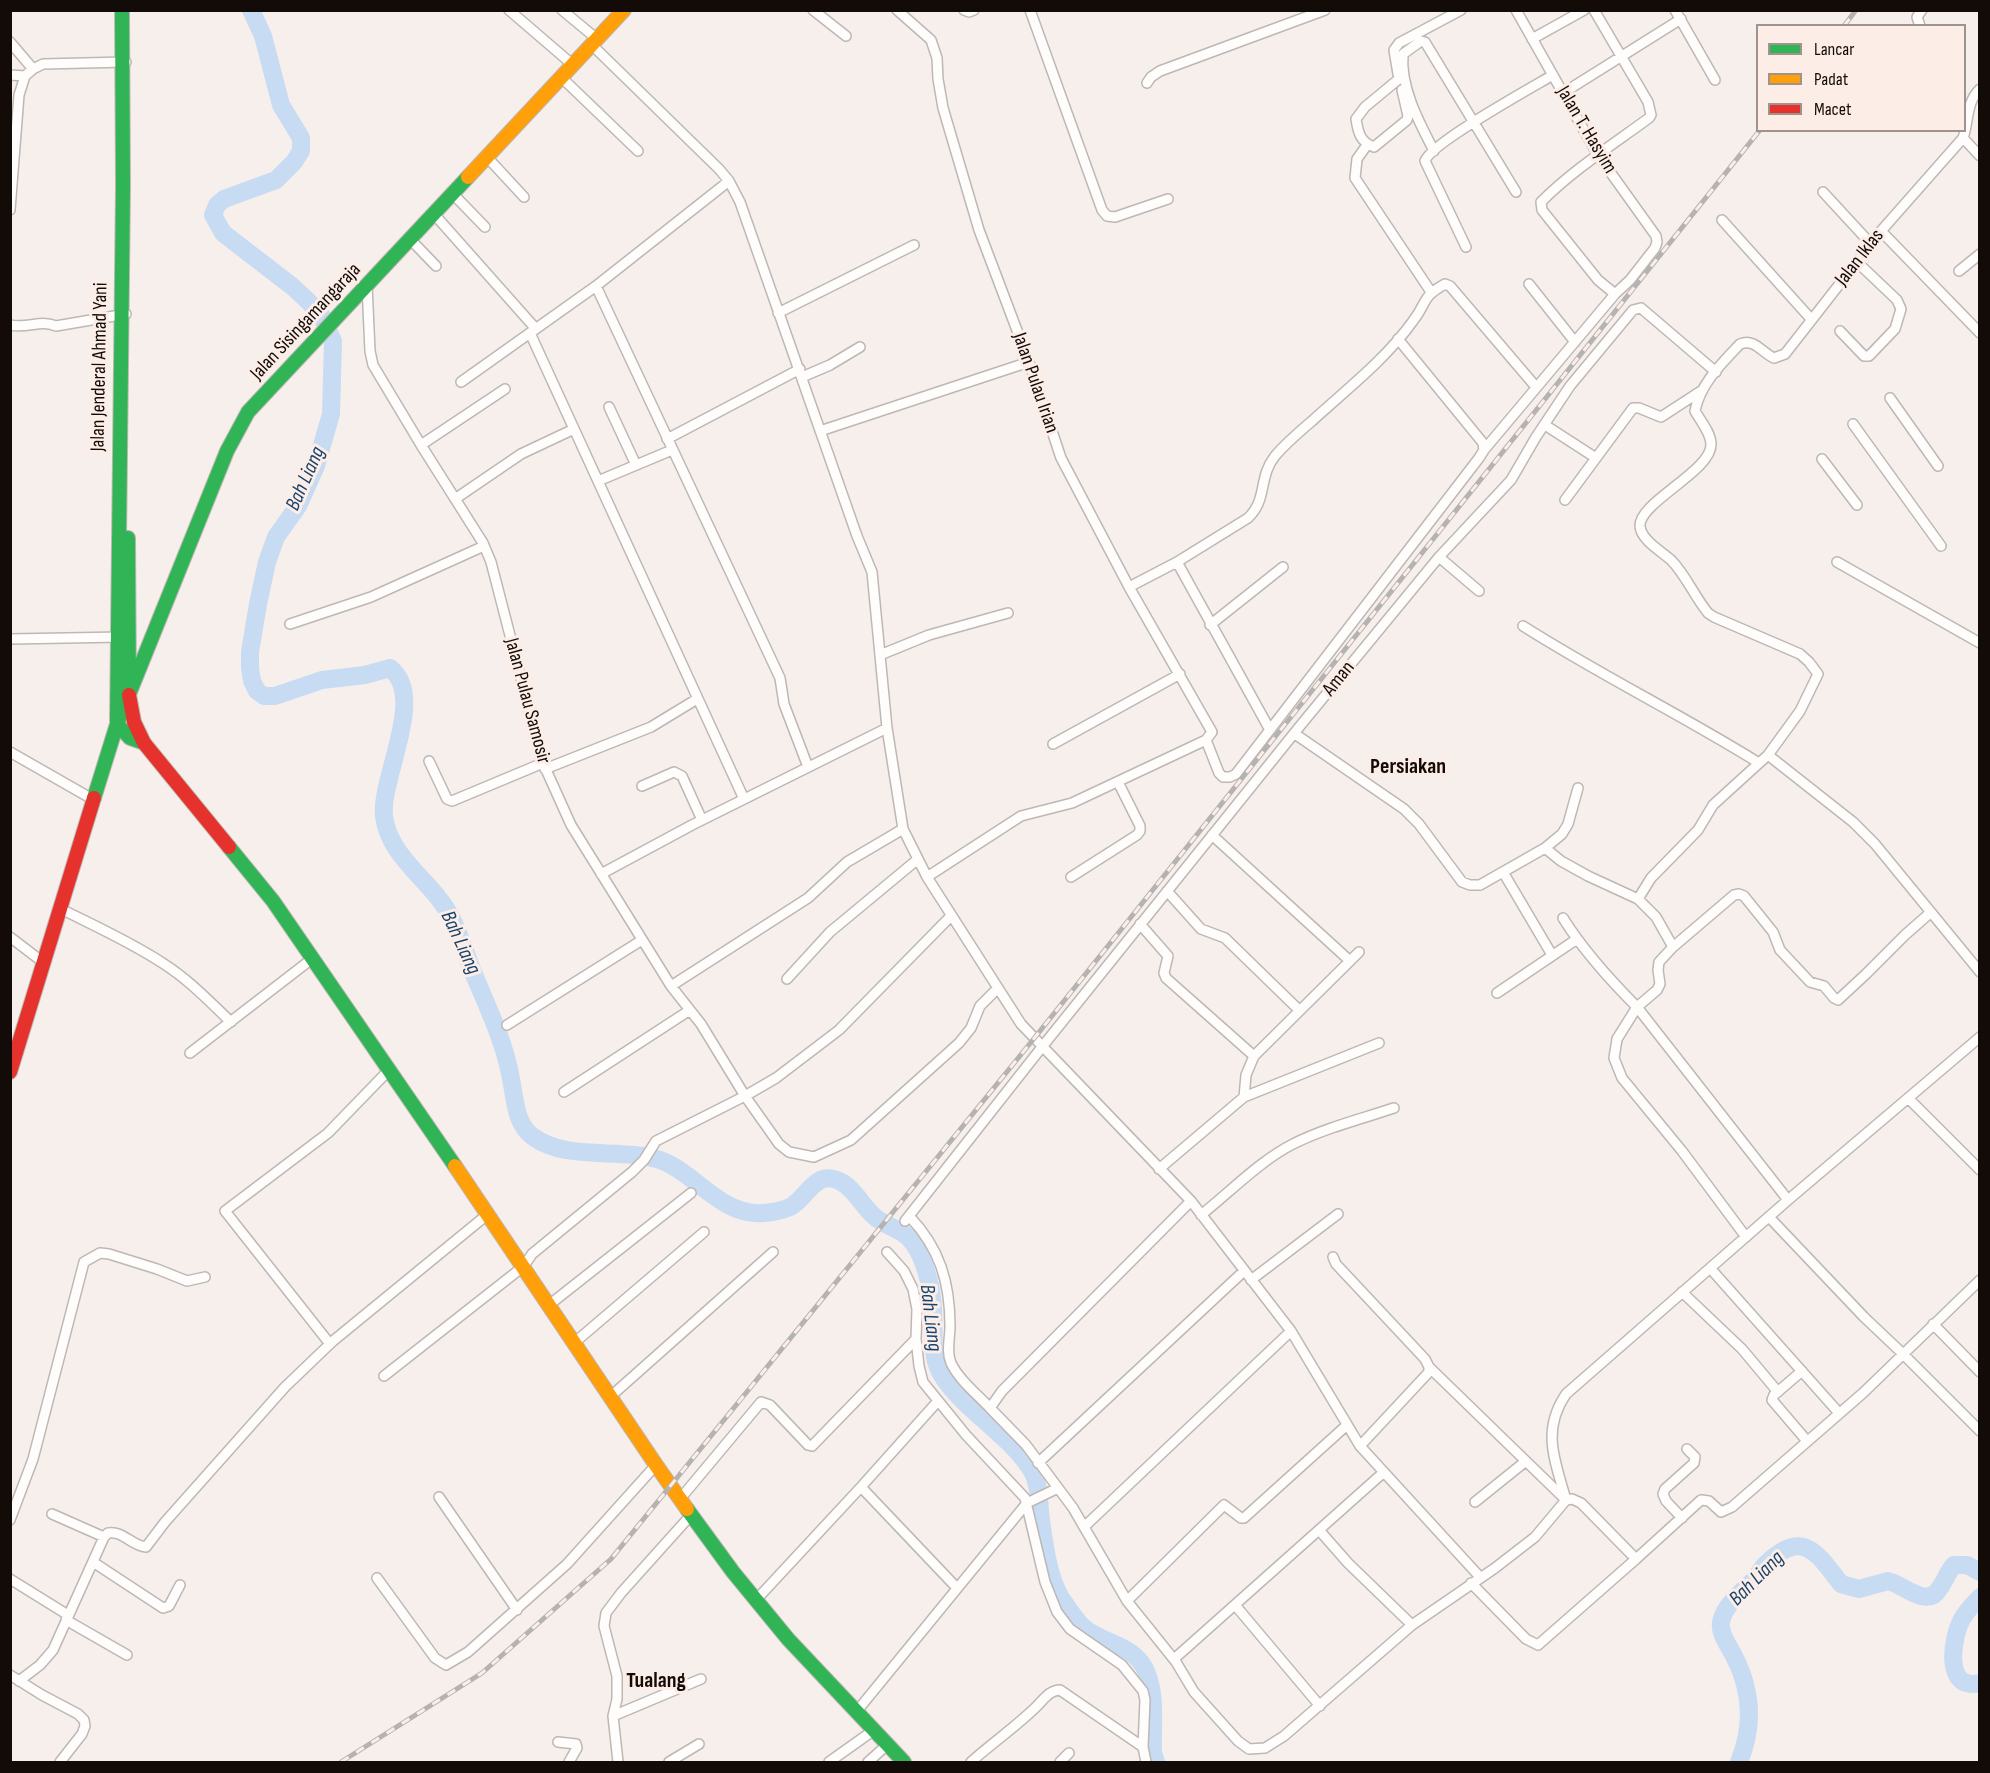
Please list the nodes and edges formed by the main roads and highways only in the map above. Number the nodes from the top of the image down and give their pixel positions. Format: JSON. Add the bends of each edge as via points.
{"nodes":[{"id":1,"x":122,"y":10,"type":"edge"},
{"id":2,"x":128,"y":10,"type":"edge"},
{"id":3,"x":624,"y":10,"type":"edge"},
{"id":4,"x":124,"y":62,"type":"junction"},
{"id":5,"x":122,"y":637,"type":"junction"},
{"id":6,"x":129,"y":695,"type":"junction"},
{"id":7,"x":117,"y":724,"type":"junction"},
{"id":8,"x":144,"y":743,"type":"junction"},
{"id":9,"x":10,"y":1072,"type":"edge"},
{"id":10,"x":904,"y":1762,"type":"edge"}],
"edges":[{"from":1,"to":4,"type":"main road","name":"Jalan Jenderal Ahmad Yani"},
{"from":2,"to":4,"type":"main road","name":"Jalan Jenderal Ahmad Yani"},
{"from":3,"to":6,"type":"main road","name":"Jalan Sisingamangaraja","via":[[248,412],[227,451]]},
{"from":4,"to":5,"type":"main road","name":"Jalan Jenderal Ahmad Yani"},
{"from":5,"to":6,"type":"main road","name":"Jalan Jenderal Ahmad Yani"},
{"from":5,"to":7,"type":"main road","name":"Jalan Jenderal Ahmad Yani"},
{"from":6,"to":7,"type":"main road","name":"Jalan Sisingamangaraja"},
{"from":6,"to":8,"type":"main road","via":[[134,722]]},
{"from":7,"to":8,"type":"main road","via":[[130,738]]},
{"from":7,"to":9,"type":"main road"},
{"from":8,"to":10,"type":"main road","via":[[273,901],[656,1465],[733,1572],[788,1639]]}]}
